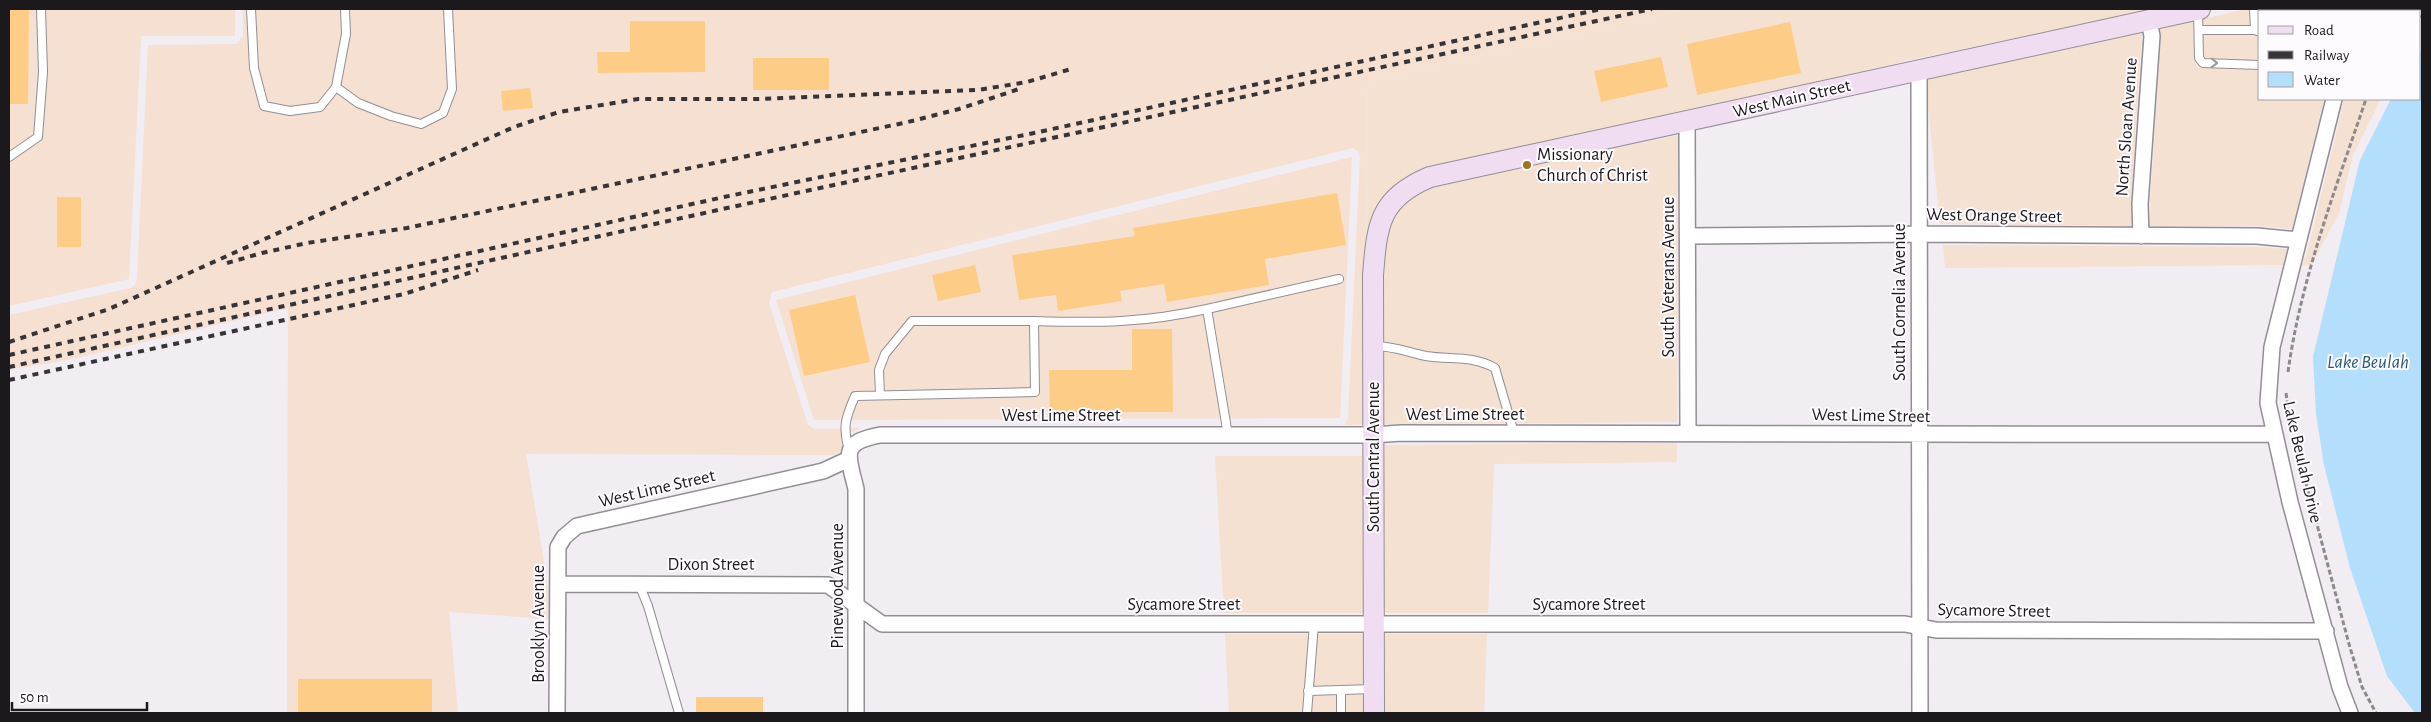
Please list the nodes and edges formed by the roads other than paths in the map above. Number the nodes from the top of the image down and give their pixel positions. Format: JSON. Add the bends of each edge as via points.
{"nodes":[{"id":1,"x":41,"y":9,"type":"edge"},
{"id":2,"x":251,"y":9,"type":"edge"},
{"id":3,"x":345,"y":9,"type":"edge"},
{"id":4,"x":448,"y":9,"type":"edge"},
{"id":5,"x":2199,"y":9,"type":"edge"},
{"id":6,"x":2254,"y":9,"type":"edge"},
{"id":7,"x":2149,"y":21,"type":"junction"},
{"id":8,"x":2200,"y":30,"type":"junction"},
{"id":9,"x":2257,"y":31,"type":"edge"},
{"id":10,"x":2258,"y":65,"type":"edge"},
{"id":11,"x":1918,"y":70,"type":"junction"},
{"id":12,"x":336,"y":87,"type":"junction"},
{"id":13,"x":2334,"y":100,"type":"edge"},
{"id":14,"x":1687,"y":122,"type":"junction"},
{"id":15,"x":9,"y":157,"type":"edge"},
{"id":16,"x":1391,"y":204,"type":"joint"},
{"id":17,"x":1918,"y":234,"type":"junction"},
{"id":18,"x":1688,"y":236,"type":"junction"},
{"id":19,"x":2141,"y":236,"type":"junction"},
{"id":20,"x":2299,"y":240,"type":"junction"},
{"id":21,"x":1339,"y":279,"type":"dead end"},
{"id":22,"x":1207,"y":309,"type":"junction"},
{"id":23,"x":1034,"y":321,"type":"junction"},
{"id":24,"x":1373,"y":346,"type":"junction"},
{"id":25,"x":880,"y":395,"type":"junction"},
{"id":26,"x":1688,"y":432,"type":"junction"},
{"id":27,"x":1514,"y":433,"type":"junction"},
{"id":28,"x":2274,"y":434,"type":"junction"},
{"id":29,"x":1228,"y":435,"type":"junction"},
{"id":30,"x":1920,"y":435,"type":"junction"},
{"id":31,"x":1373,"y":436,"type":"junction"},
{"id":32,"x":849,"y":455,"type":"junction"},
{"id":33,"x":564,"y":537,"type":"joint"},
{"id":34,"x":558,"y":584,"type":"junction"},
{"id":35,"x":639,"y":584,"type":"junction"},
{"id":36,"x":857,"y":606,"type":"junction"},
{"id":37,"x":1314,"y":624,"type":"junction"},
{"id":38,"x":1374,"y":624,"type":"junction"},
{"id":39,"x":1920,"y":627,"type":"junction"},
{"id":40,"x":2326,"y":631,"type":"junction"},
{"id":41,"x":1374,"y":689,"type":"junction"},
{"id":42,"x":1341,"y":690,"type":"junction"},
{"id":43,"x":1308,"y":691,"type":"junction"},
{"id":44,"x":557,"y":713,"type":"edge"},
{"id":45,"x":679,"y":713,"type":"edge"},
{"id":46,"x":856,"y":713,"type":"edge"},
{"id":47,"x":1307,"y":713,"type":"edge"},
{"id":48,"x":1341,"y":713,"type":"edge"},
{"id":49,"x":1374,"y":713,"type":"edge"},
{"id":50,"x":1920,"y":713,"type":"edge"},
{"id":51,"x":2350,"y":713,"type":"edge"}],
"edges":[{"from":1,"to":15,"type":"lane","via":[[43,72],[38,137]]},
{"from":2,"to":12,"type":"lane","via":[[254,68],[264,106],[290,111],[320,107]]},
{"from":3,"to":12,"type":"lane","via":[[346,34]]},
{"from":4,"to":12,"type":"lane","via":[[452,89],[443,113],[421,124],[358,103]]},
{"from":5,"to":7,"type":"main road","name":"West Main Street"},
{"from":5,"to":8,"type":"lane"},
{"from":6,"to":9,"type":"lane"},
{"from":7,"to":11,"type":"main road","name":"West Main Street"},
{"from":7,"to":19,"type":"street","name":"North Sloan Avenue","via":[[2152,36],[2140,204]]},
{"from":8,"to":9,"type":"lane"},
{"from":8,"to":10,"type":"lane","one_way":true,"via":[[2199,58],[2204,63]]},
{"from":11,"to":14,"type":"main road","name":"West Main Street"},
{"from":11,"to":17,"type":"street","name":"South Cornelia Avenue"},
{"from":13,"to":20,"type":"street","name":"Lake Beulah Drive"},
{"from":14,"to":16,"type":"main road","name":"West Main Street","via":[[1430,177],[1412,184]]},
{"from":14,"to":18,"type":"street","name":"South Veterans Avenue"},
{"from":16,"to":24,"type":"main road","name":"South Central Avenue","via":[[1380,220],[1376,238]]},
{"from":17,"to":18,"type":"street","name":"West Orange Street"},
{"from":17,"to":19,"type":"street","name":"West Orange Street"},
{"from":17,"to":30,"type":"street","name":"South Cornelia Avenue"},
{"from":18,"to":26,"type":"street","name":"South Veterans Avenue"},
{"from":19,"to":20,"type":"street","name":"West Orange Street","via":[[2257,236]]},
{"from":20,"to":28,"type":"street","name":"Lake Beulah Drive","via":[[2272,347],[2268,403]]},
{"from":21,"to":22,"type":"lane"},
{"from":22,"to":23,"type":"lane","via":[[1106,324]]},
{"from":22,"to":29,"type":"lane"},
{"from":23,"to":25,"type":"lane","via":[[912,321],[885,354],[879,370]]},
{"from":23,"to":25,"type":"lane","via":[[1035,392]]},
{"from":24,"to":27,"type":"lane","via":[[1391,346],[1426,356],[1481,360],[1494,368]]},
{"from":24,"to":31,"type":"main road","name":"South Central Avenue"},
{"from":25,"to":32,"type":"lane","via":[[855,396],[846,417],[844,434]]},
{"from":26,"to":27,"type":"street","name":"West Lime Street"},
{"from":26,"to":30,"type":"street","name":"West Lime Street"},
{"from":27,"to":31,"type":"street","name":"West Lime Street"},
{"from":28,"to":30,"type":"street","name":"West Lime Street"},
{"from":28,"to":40,"type":"street","name":"Lake Beulah Drive"},
{"from":29,"to":31,"type":"street","name":"West Lime Street"},
{"from":29,"to":32,"type":"street","name":"West Lime Street","via":[[880,435],[858,440]]},
{"from":30,"to":39,"type":"street","name":"South Cornelia Avenue"},
{"from":31,"to":38,"type":"main road","name":"South Central Avenue"},
{"from":32,"to":33,"type":"street","name":"West Lime Street","via":[[822,471],[577,526]]},
{"from":32,"to":36,"type":"street","name":"Pinewood Avenue","via":[[856,489]]},
{"from":33,"to":34,"type":"street","name":"Brooklyn Avenue","via":[[558,547]]},
{"from":34,"to":35,"type":"street","name":"Dixon Street"},
{"from":34,"to":44,"type":"street","name":"Brooklyn Avenue"},
{"from":35,"to":36,"type":"street","name":"Dixon Street","via":[[828,585]]},
{"from":35,"to":45,"type":"lane"},
{"from":36,"to":37,"type":"street","name":"Sycamore Street","via":[[882,624]]},
{"from":36,"to":46,"type":"street","name":"Pinewood Avenue"},
{"from":37,"to":38,"type":"street","name":"Sycamore Street"},
{"from":37,"to":43,"type":"lane"},
{"from":38,"to":39,"type":"street","name":"Sycamore Street","via":[[1905,624]]},
{"from":38,"to":41,"type":"main road","name":"South Central Avenue"},
{"from":39,"to":40,"type":"street","name":"Sycamore Street","via":[[1936,630]]},
{"from":39,"to":50,"type":"street","name":"South Cornelia Avenue"},
{"from":40,"to":51,"type":"street","name":"Lake Beulah Drive"},
{"from":41,"to":42,"type":"lane"},
{"from":41,"to":49,"type":"main road","name":"South Central Avenue"},
{"from":42,"to":43,"type":"lane"},
{"from":42,"to":48,"type":"lane"},
{"from":43,"to":47,"type":"lane"}]}
